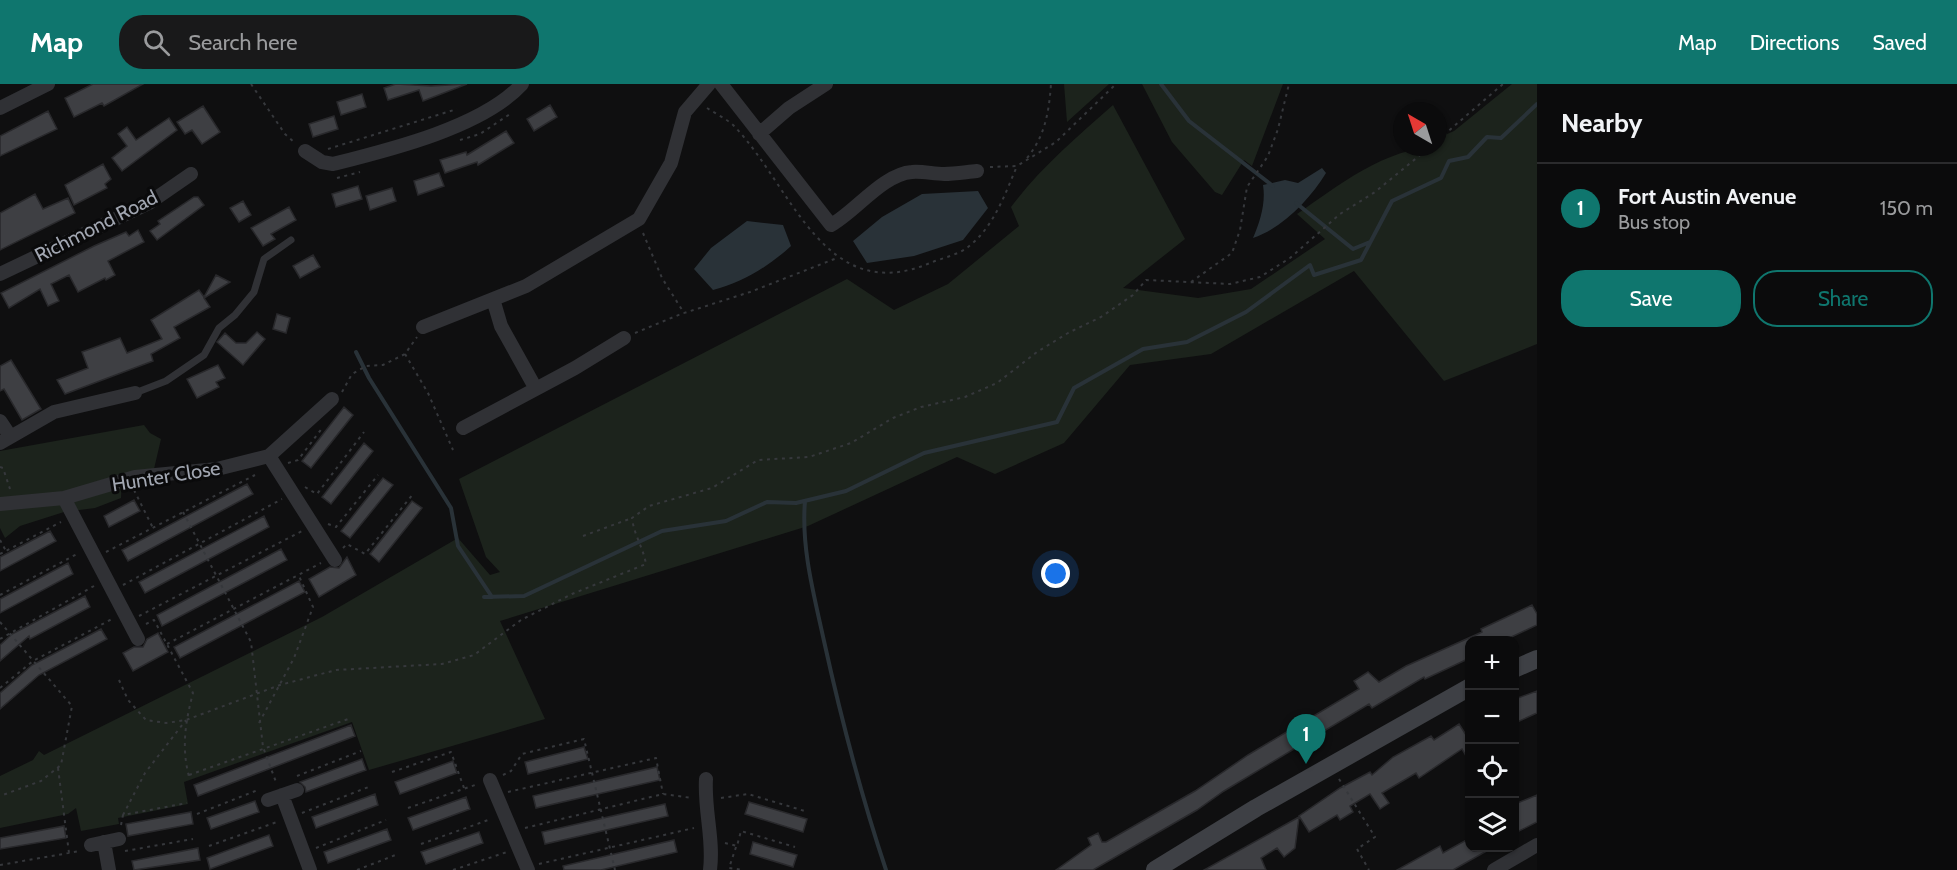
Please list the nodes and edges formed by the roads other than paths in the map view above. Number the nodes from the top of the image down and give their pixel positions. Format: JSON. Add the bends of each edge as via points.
{"nodes":[{"id":1,"x":48,"y":84,"type":"edge"},
{"id":2,"x":522,"y":84,"type":"edge"},
{"id":3,"x":709,"y":84,"type":"edge"},
{"id":4,"x":721,"y":84,"type":"edge"},
{"id":5,"x":826,"y":84,"type":"edge"},
{"id":6,"x":0,"y":108,"type":"edge"},
{"id":7,"x":759,"y":134,"type":"junction"},
{"id":8,"x":309,"y":153,"type":"road end"},
{"id":9,"x":977,"y":171,"type":"dead end"},
{"id":10,"x":190,"y":174,"type":"dead end"},
{"id":11,"x":291,"y":240,"type":"dead end"},
{"id":12,"x":0,"y":274,"type":"edge"},
{"id":13,"x":493,"y":299,"type":"junction"},
{"id":14,"x":423,"y":327,"type":"road end"},
{"id":15,"x":624,"y":338,"type":"road end"},
{"id":16,"x":536,"y":389,"type":"junction"},
{"id":17,"x":135,"y":393,"type":"joint"},
{"id":18,"x":332,"y":399,"type":"road end"},
{"id":19,"x":0,"y":421,"type":"edge"},
{"id":20,"x":464,"y":428,"type":"dead end"},
{"id":21,"x":5,"y":440,"type":"edge"},
{"id":22,"x":272,"y":460,"type":"junction"},
{"id":23,"x":64,"y":498,"type":"junction"},
{"id":24,"x":2,"y":503,"type":"edge"},
{"id":25,"x":334,"y":558,"type":"road end"},
{"id":26,"x":138,"y":639,"type":"dead end"},
{"id":27,"x":1537,"y":659,"type":"edge"},
{"id":28,"x":1519,"y":667,"type":"edge"},
{"id":29,"x":1465,"y":690,"type":"edge"},
{"id":30,"x":706,"y":779,"type":"dead end"},
{"id":31,"x":490,"y":780,"type":"dead end"},
{"id":32,"x":296,"y":783,"type":"road end"},
{"id":33,"x":119,"y":839,"type":"road end"},
{"id":34,"x":1537,"y":845,"type":"edge"},
{"id":35,"x":527,"y":868,"type":"edge"},
{"id":36,"x":110,"y":870,"type":"edge"},
{"id":37,"x":310,"y":870,"type":"edge"},
{"id":38,"x":710,"y":870,"type":"edge"},
{"id":39,"x":1155,"y":870,"type":"edge"},
{"id":40,"x":1494,"y":870,"type":"edge"}],
"edges":[{"from":1,"to":6,"type":"street"},
{"from":2,"to":8,"type":"street","via":[[488,112],[433,134],[333,165]]},
{"from":3,"to":13,"type":"street","via":[[685,112],[671,164],[639,219],[526,286]]},
{"from":4,"to":7,"type":"street"},
{"from":5,"to":7,"type":"street"},
{"from":7,"to":9,"type":"street","via":[[831,225],[846,217],[872,192],[903,174]]},
{"from":10,"to":12,"type":"street","name":"Richmond Road","via":[[149,203]]},
{"from":11,"to":17,"type":"lane","via":[[264,259],[248,302],[219,327],[204,355],[166,381]]},
{"from":13,"to":14,"type":"street"},
{"from":13,"to":16,"type":"street","via":[[501,326]]},
{"from":15,"to":16,"type":"street"},
{"from":16,"to":20,"type":"street"},
{"from":17,"to":21,"type":"street","via":[[54,412]]},
{"from":18,"to":22,"type":"street","name":"Hunter Close"},
{"from":19,"to":21,"type":"street"},
{"from":22,"to":23,"type":"street","name":"Hunter Close","via":[[127,478]]},
{"from":22,"to":25,"type":"street","via":[[319,524]]},
{"from":23,"to":24,"type":"street","name":"Hunter Close"},
{"from":23,"to":26,"type":"street"},
{"from":27,"to":28,"type":"main road"},
{"from":29,"to":39,"type":"main road"},
{"from":30,"to":38,"type":"street","via":[[705,801],[712,840]]},
{"from":31,"to":35,"type":"street"},
{"from":32,"to":37,"type":"street","via":[[271,792],[290,817]]},
{"from":33,"to":36,"type":"street","via":[[95,848]]},
{"from":34,"to":40,"type":"street"}]}
